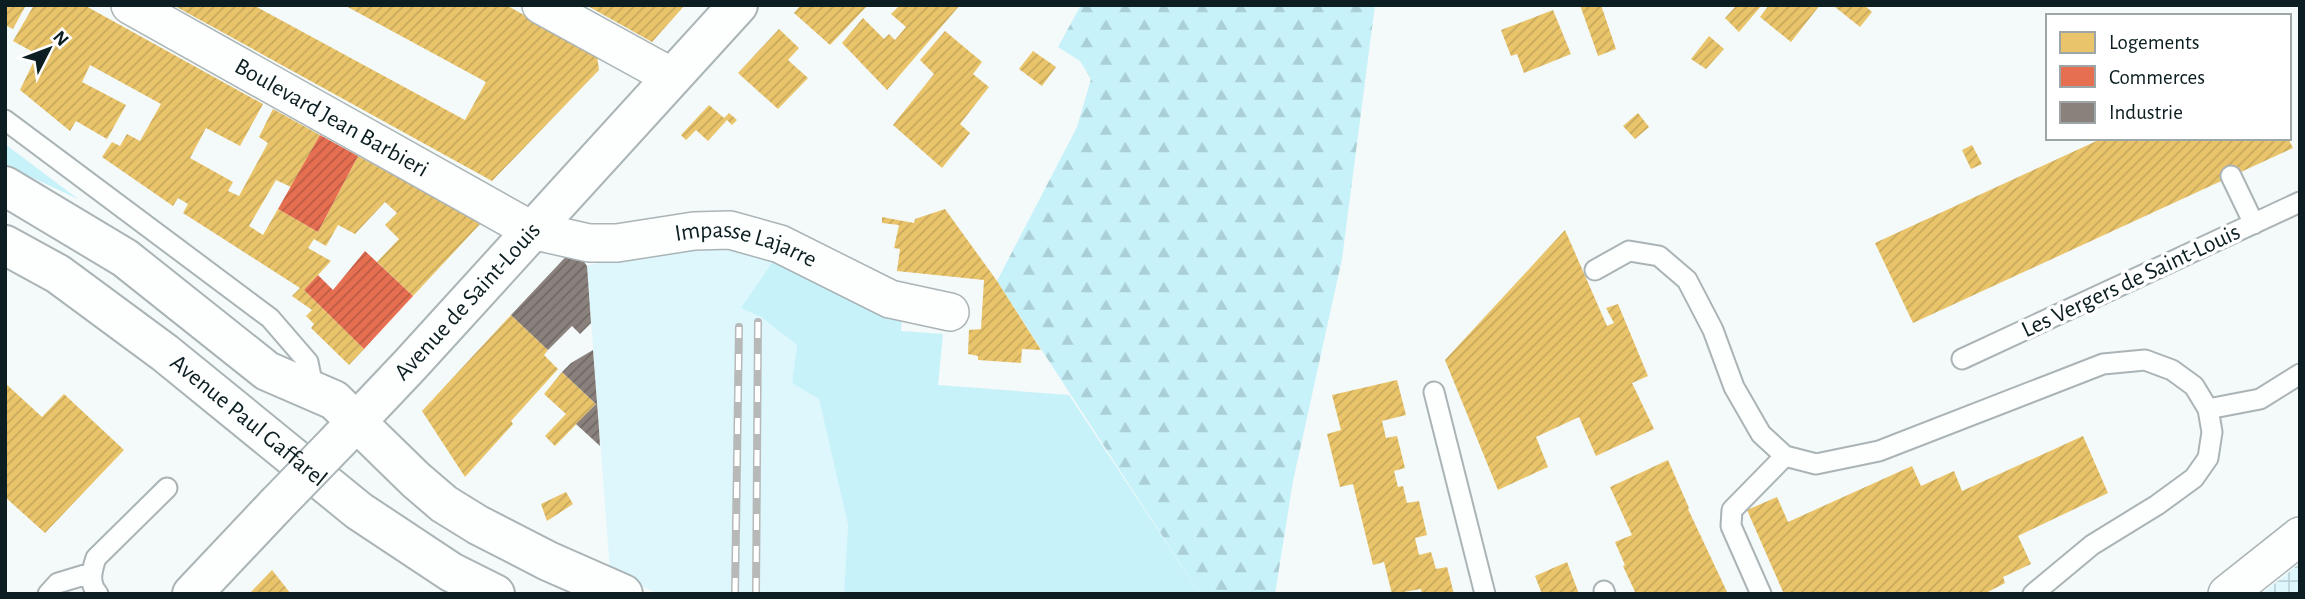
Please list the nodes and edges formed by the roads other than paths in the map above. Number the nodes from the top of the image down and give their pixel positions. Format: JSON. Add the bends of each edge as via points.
{"nodes":[{"id":1,"x":130,"y":5,"type":"edge"},
{"id":2,"x":541,"y":5,"type":"edge"},
{"id":3,"x":738,"y":5,"type":"edge"},
{"id":4,"x":672,"y":77,"type":"junction"},
{"id":5,"x":5,"y":120,"type":"edge"},
{"id":6,"x":2231,"y":176,"type":"dead end"},
{"id":7,"x":5,"y":186,"type":"edge"},
{"id":8,"x":2300,"y":202,"type":"edge"},
{"id":9,"x":2254,"y":224,"type":"junction"},
{"id":10,"x":531,"y":230,"type":"junction"},
{"id":11,"x":5,"y":245,"type":"edge"},
{"id":12,"x":1595,"y":270,"type":"dead end"},
{"id":13,"x":950,"y":312,"type":"dead end"},
{"id":14,"x":1962,"y":359,"type":"dead end"},
{"id":15,"x":2300,"y":374,"type":"edge"},
{"id":16,"x":1434,"y":392,"type":"dead end"},
{"id":17,"x":314,"y":393,"type":"junction"},
{"id":18,"x":2208,"y":409,"type":"junction"},
{"id":19,"x":348,"y":431,"type":"junction"},
{"id":20,"x":1785,"y":456,"type":"junction"},
{"id":21,"x":167,"y":488,"type":"dead end"},
{"id":22,"x":2300,"y":536,"type":"edge"},
{"id":23,"x":91,"y":573,"type":"junction"},
{"id":24,"x":48,"y":594,"type":"edge"},
{"id":25,"x":98,"y":594,"type":"edge"},
{"id":26,"x":192,"y":594,"type":"edge"},
{"id":27,"x":495,"y":594,"type":"edge"},
{"id":28,"x":623,"y":594,"type":"edge"},
{"id":29,"x":1485,"y":594,"type":"edge"},
{"id":30,"x":1761,"y":594,"type":"edge"},
{"id":31,"x":2033,"y":594,"type":"edge"},
{"id":32,"x":2227,"y":594,"type":"edge"}],
"edges":[{"from":1,"to":10,"type":"street","name":"Boulevard Jean Barbieri"},
{"from":2,"to":4,"type":"street"},
{"from":3,"to":4,"type":"main road","name":"Avenue de Saint-Louis"},
{"from":4,"to":10,"type":"main road","name":"Avenue de Saint-Louis"},
{"from":5,"to":17,"type":"lane","via":[[270,318],[308,362]]},
{"from":6,"to":9,"type":"lane"},
{"from":7,"to":17,"type":"main road","via":[[125,258],[267,371]]},
{"from":8,"to":9,"type":"lane","name":"Les Vergers de Saint-Louis"},
{"from":9,"to":14,"type":"lane","name":"Les Vergers de Saint-Louis"},
{"from":10,"to":13,"type":"street","name":"Impasse Lajarre","via":[[589,243],[730,230],[780,244],[891,299]]},
{"from":10,"to":19,"type":"main road","name":"Avenue de Saint-Louis"},
{"from":11,"to":27,"type":"main road","name":"Avenue Paul Gaffarel","via":[[58,274],[165,353],[359,512],[451,572]]},
{"from":12,"to":20,"type":"lane","via":[[1629,251],[1659,256],[1686,280],[1713,330],[1734,387],[1761,434]]},
{"from":15,"to":18,"type":"lane","via":[[2260,399]]},
{"from":16,"to":29,"type":"lane"},
{"from":17,"to":19,"type":"main road","via":[[334,401]]},
{"from":18,"to":20,"type":"lane","via":[[2194,386],[2172,370],[2145,360],[2103,364],[1879,451],[1816,464]]},
{"from":18,"to":31,"type":"lane","via":[[2212,432],[2208,458],[2194,478],[2092,545]]},
{"from":19,"to":26,"type":"main road","name":"Avenue de Saint-Louis","bridge":true},
{"from":19,"to":28,"type":"main road","via":[[478,526]]},
{"from":20,"to":30,"type":"lane","via":[[1732,510],[1731,526]]},
{"from":21,"to":23,"type":"lane","via":[[96,558]]},
{"from":22,"to":32,"type":"street"},
{"from":23,"to":24,"type":"lane","via":[[58,583]]},
{"from":23,"to":25,"type":"lane"}]}
